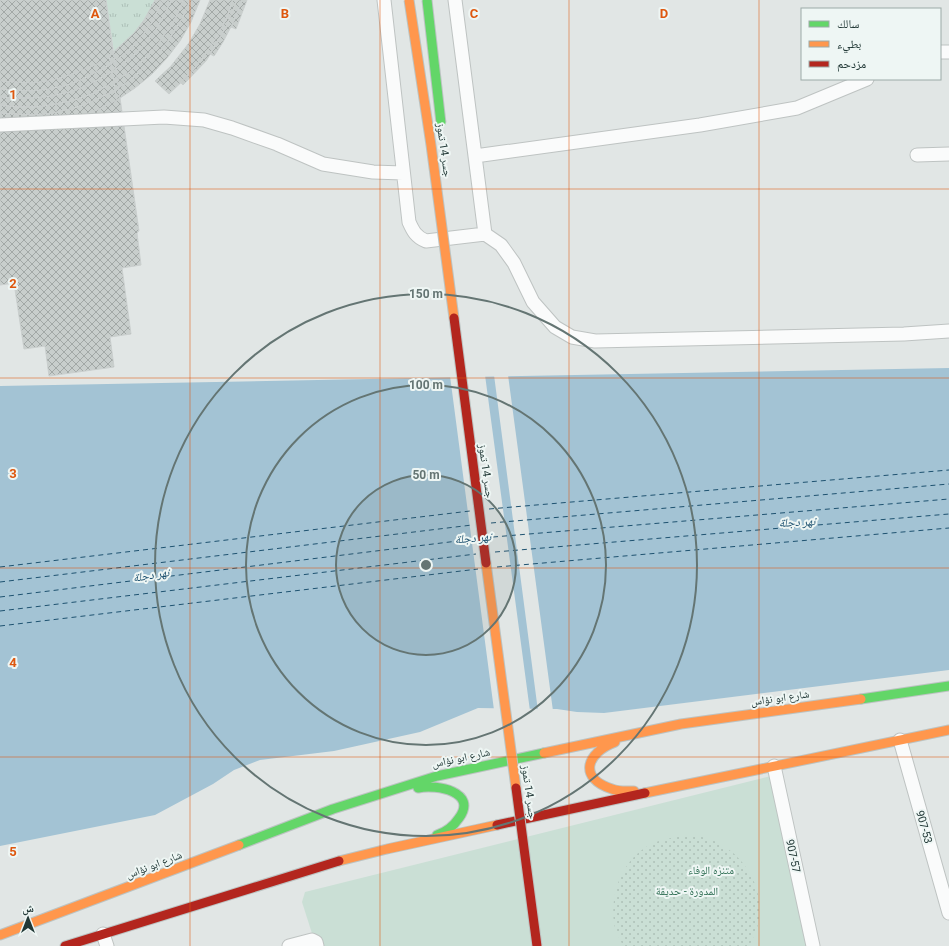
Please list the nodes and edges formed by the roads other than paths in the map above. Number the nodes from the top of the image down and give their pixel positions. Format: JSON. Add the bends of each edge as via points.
{"nodes":[{"id":1,"x":384,"y":0,"type":"edge"},
{"id":2,"x":409,"y":0,"type":"edge"},
{"id":3,"x":427,"y":0,"type":"edge"},
{"id":4,"x":455,"y":0,"type":"edge"},
{"id":5,"x":865,"y":80,"type":"edge"},
{"id":6,"x":0,"y":125,"type":"edge"},
{"id":7,"x":442,"y":136,"type":"dead end"},
{"id":8,"x":949,"y":154,"type":"edge"},
{"id":9,"x":475,"y":156,"type":"junction"},
{"id":10,"x":917,"y":156,"type":"dead end"},
{"id":11,"x":403,"y":172,"type":"junction"},
{"id":12,"x":455,"y":229,"type":"dead end"},
{"id":13,"x":485,"y":234,"type":"junction"},
{"id":14,"x":457,"y":244,"type":"dead end"},
{"id":15,"x":949,"y":331,"type":"edge"},
{"id":16,"x":949,"y":686,"type":"edge"},
{"id":17,"x":680,"y":724,"type":"junction"},
{"id":18,"x":949,"y":730,"type":"edge"},
{"id":19,"x":900,"y":740,"type":"junction"},
{"id":20,"x":523,"y":746,"type":"dead end"},
{"id":21,"x":774,"y":766,"type":"junction"},
{"id":22,"x":526,"y":769,"type":"dead end"},
{"id":23,"x":705,"y":780,"type":"junction"},
{"id":24,"x":531,"y":808,"type":"dead end"},
{"id":25,"x":332,"y":809,"type":"junction"},
{"id":26,"x":533,"y":824,"type":"dead end"},
{"id":27,"x":388,"y":849,"type":"junction"},
{"id":28,"x":949,"y":913,"type":"edge"},
{"id":29,"x":0,"y":935,"type":"edge"},
{"id":30,"x":105,"y":940,"type":"edge"},
{"id":31,"x":65,"y":946,"type":"edge"},
{"id":32,"x":289,"y":946,"type":"edge"},
{"id":33,"x":317,"y":946,"type":"edge"},
{"id":34,"x":537,"y":946,"type":"edge"},
{"id":35,"x":813,"y":946,"type":"edge"}],
"edges":[{"from":1,"to":11,"type":"street"},
{"from":2,"to":34,"type":"main road","name":"جسر 14 تموز","bridge":true,"via":[[431,145]]},
{"from":3,"to":7,"type":"main road","name":"جسر 14 تموز","bridge":true},
{"from":4,"to":9,"type":"street"},
{"from":5,"to":9,"type":"street","via":[[797,108],[700,125]]},
{"from":6,"to":11,"type":"street","via":[[164,117],[204,120],[277,144],[324,164],[372,172]]},
{"from":8,"to":10,"type":"street"},
{"from":9,"to":13,"type":"street"},
{"from":11,"to":13,"type":"street","via":[[409,222],[419,238],[426,240]]},
{"from":12,"to":14,"type":"main road"},
{"from":13,"to":15,"type":"street","via":[[501,245],[514,263],[533,302],[555,327],[572,337],[596,341]]},
{"from":16,"to":17,"type":"main road","name":"شارع ابو نؤاس"},
{"from":17,"to":23,"type":"main road","via":[[605,746],[593,756],[590,763],[593,779],[618,791],[639,791]]},
{"from":17,"to":25,"type":"main road","name":"شارع ابو نؤاس","via":[[436,776]]},
{"from":18,"to":19,"type":"main road"},
{"from":19,"to":21,"type":"main road"},
{"from":19,"to":28,"type":"street","name":"907-53"},
{"from":20,"to":22,"type":"main road","name":"جسر 14 تموز"},
{"from":21,"to":23,"type":"main road"},
{"from":21,"to":35,"type":"street","name":"907-57"},
{"from":23,"to":27,"type":"main road"},
{"from":24,"to":26,"type":"main road","name":"جسر 14 تموز"},
{"from":25,"to":27,"type":"main road","via":[[391,793],[431,786],[448,789],[458,795],[463,803],[463,812],[445,832]]},
{"from":25,"to":29,"type":"main road","name":"شارع ابو نؤاس"},
{"from":27,"to":30,"type":"main road","via":[[331,863]]},
{"from":30,"to":31,"type":"main road"},
{"from":32,"to":33,"type":"street","via":[[312,940]]}]}
